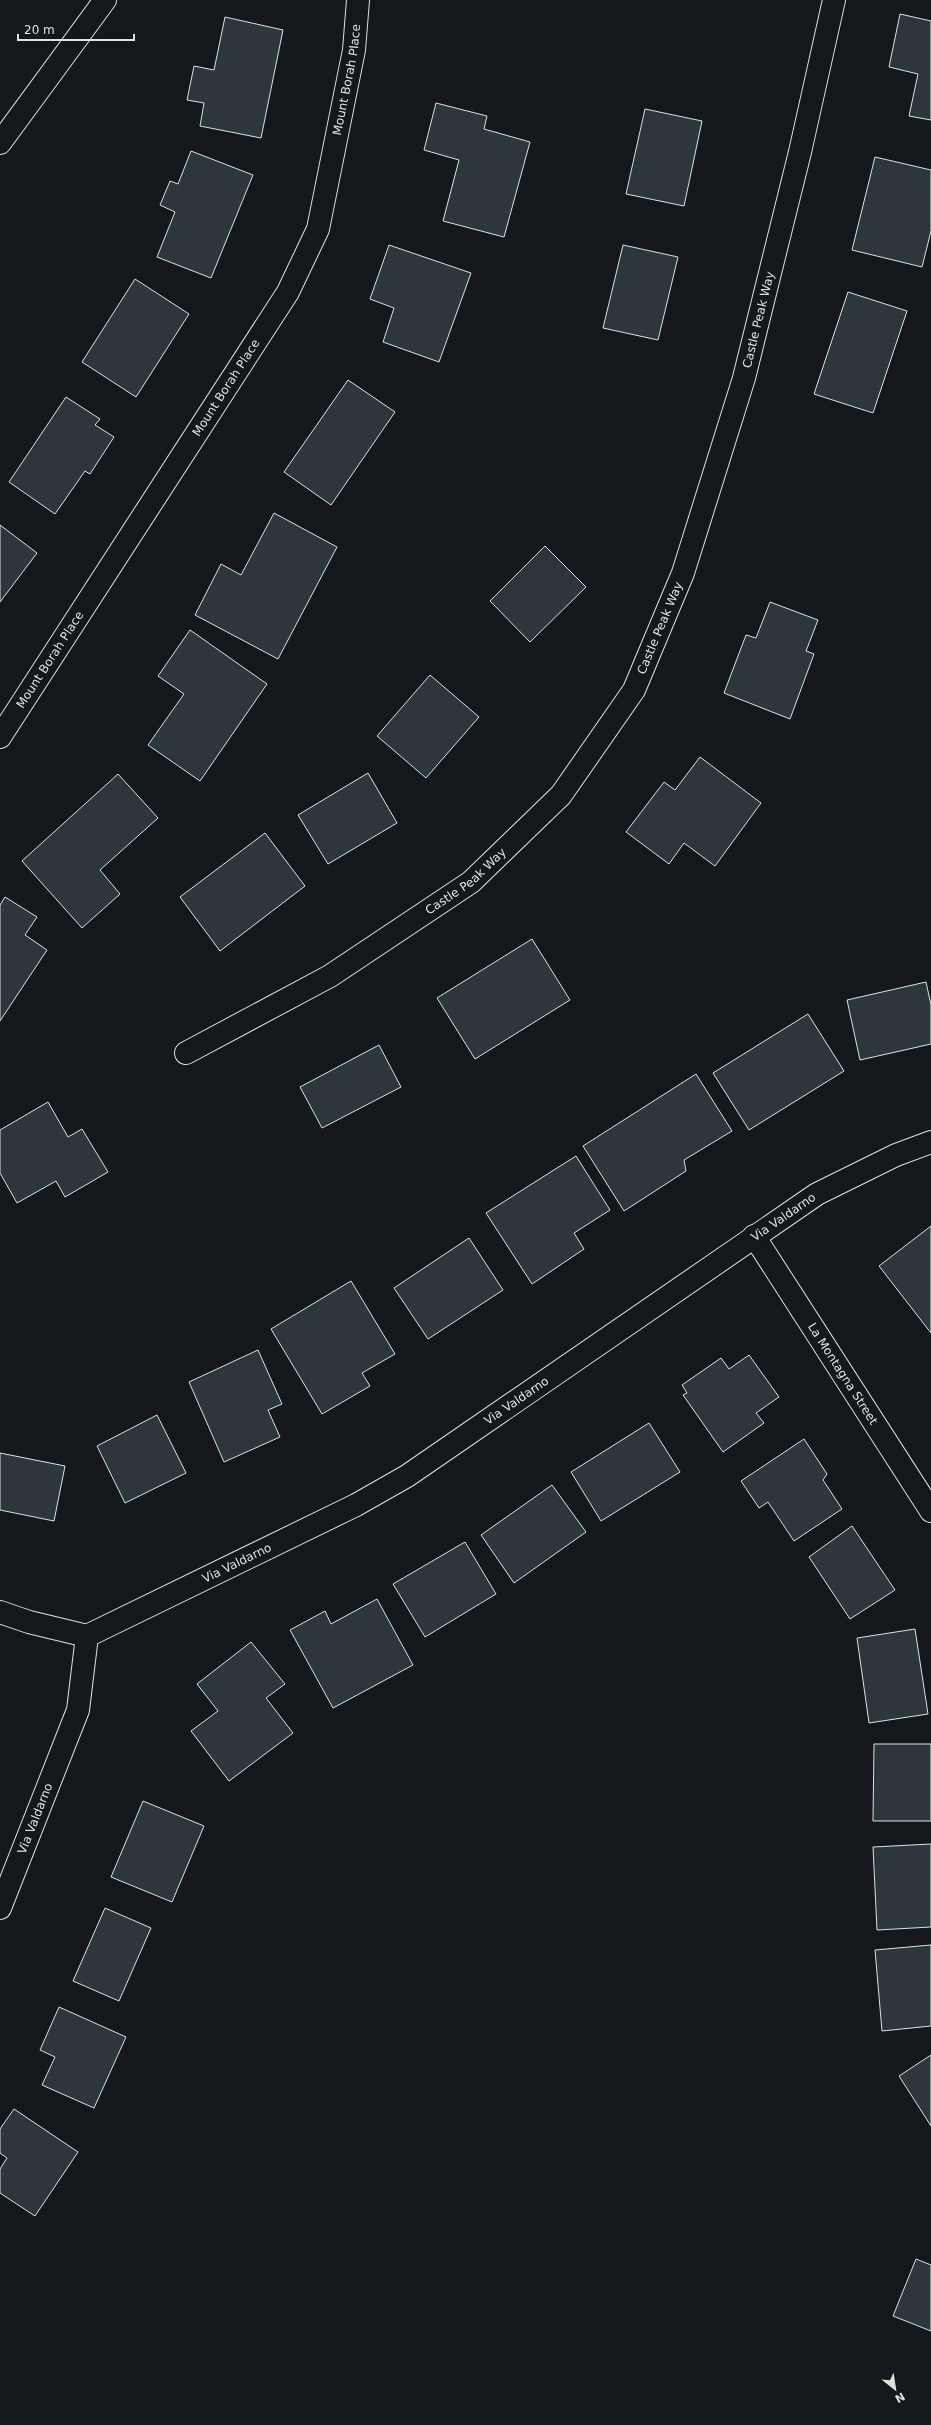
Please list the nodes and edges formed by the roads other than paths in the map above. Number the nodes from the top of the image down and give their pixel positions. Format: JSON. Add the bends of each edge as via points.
{"nodes":[{"id":1,"x":104,"y":0,"type":"edge"},
{"id":2,"x":358,"y":0,"type":"edge"},
{"id":3,"x":834,"y":0,"type":"edge"},
{"id":4,"x":0,"y":143,"type":"edge"},
{"id":5,"x":0,"y":737,"type":"edge"},
{"id":6,"x":186,"y":1053,"type":"dead end"},
{"id":7,"x":931,"y":1142,"type":"edge"},
{"id":8,"x":754,"y":1236,"type":"junction"},
{"id":9,"x":931,"y":1511,"type":"edge"},
{"id":10,"x":0,"y":1612,"type":"edge"},
{"id":11,"x":87,"y":1636,"type":"junction"},
{"id":12,"x":0,"y":1908,"type":"edge"}],
"edges":[{"from":1,"to":4,"type":"street"},
{"from":2,"to":5,"type":"street","name":"Mount Borah Place","via":[[354,50],[318,229],[288,292]]},
{"from":3,"to":6,"type":"street","name":"Castle Peak Way","via":[[800,152],[744,378],[683,573],[634,690],[561,795],[471,882],[330,976]]},
{"from":7,"to":8,"type":"street","name":"Via Valdarno","via":[[896,1155],[817,1194]]},
{"from":8,"to":9,"type":"street","name":"La Montagna Street"},
{"from":8,"to":11,"type":"street","name":"Via Valdarno","via":[[407,1476],[356,1505]]},
{"from":10,"to":11,"type":"street"},
{"from":11,"to":12,"type":"street","name":"Via Valdarno","via":[[78,1710]]}]}
